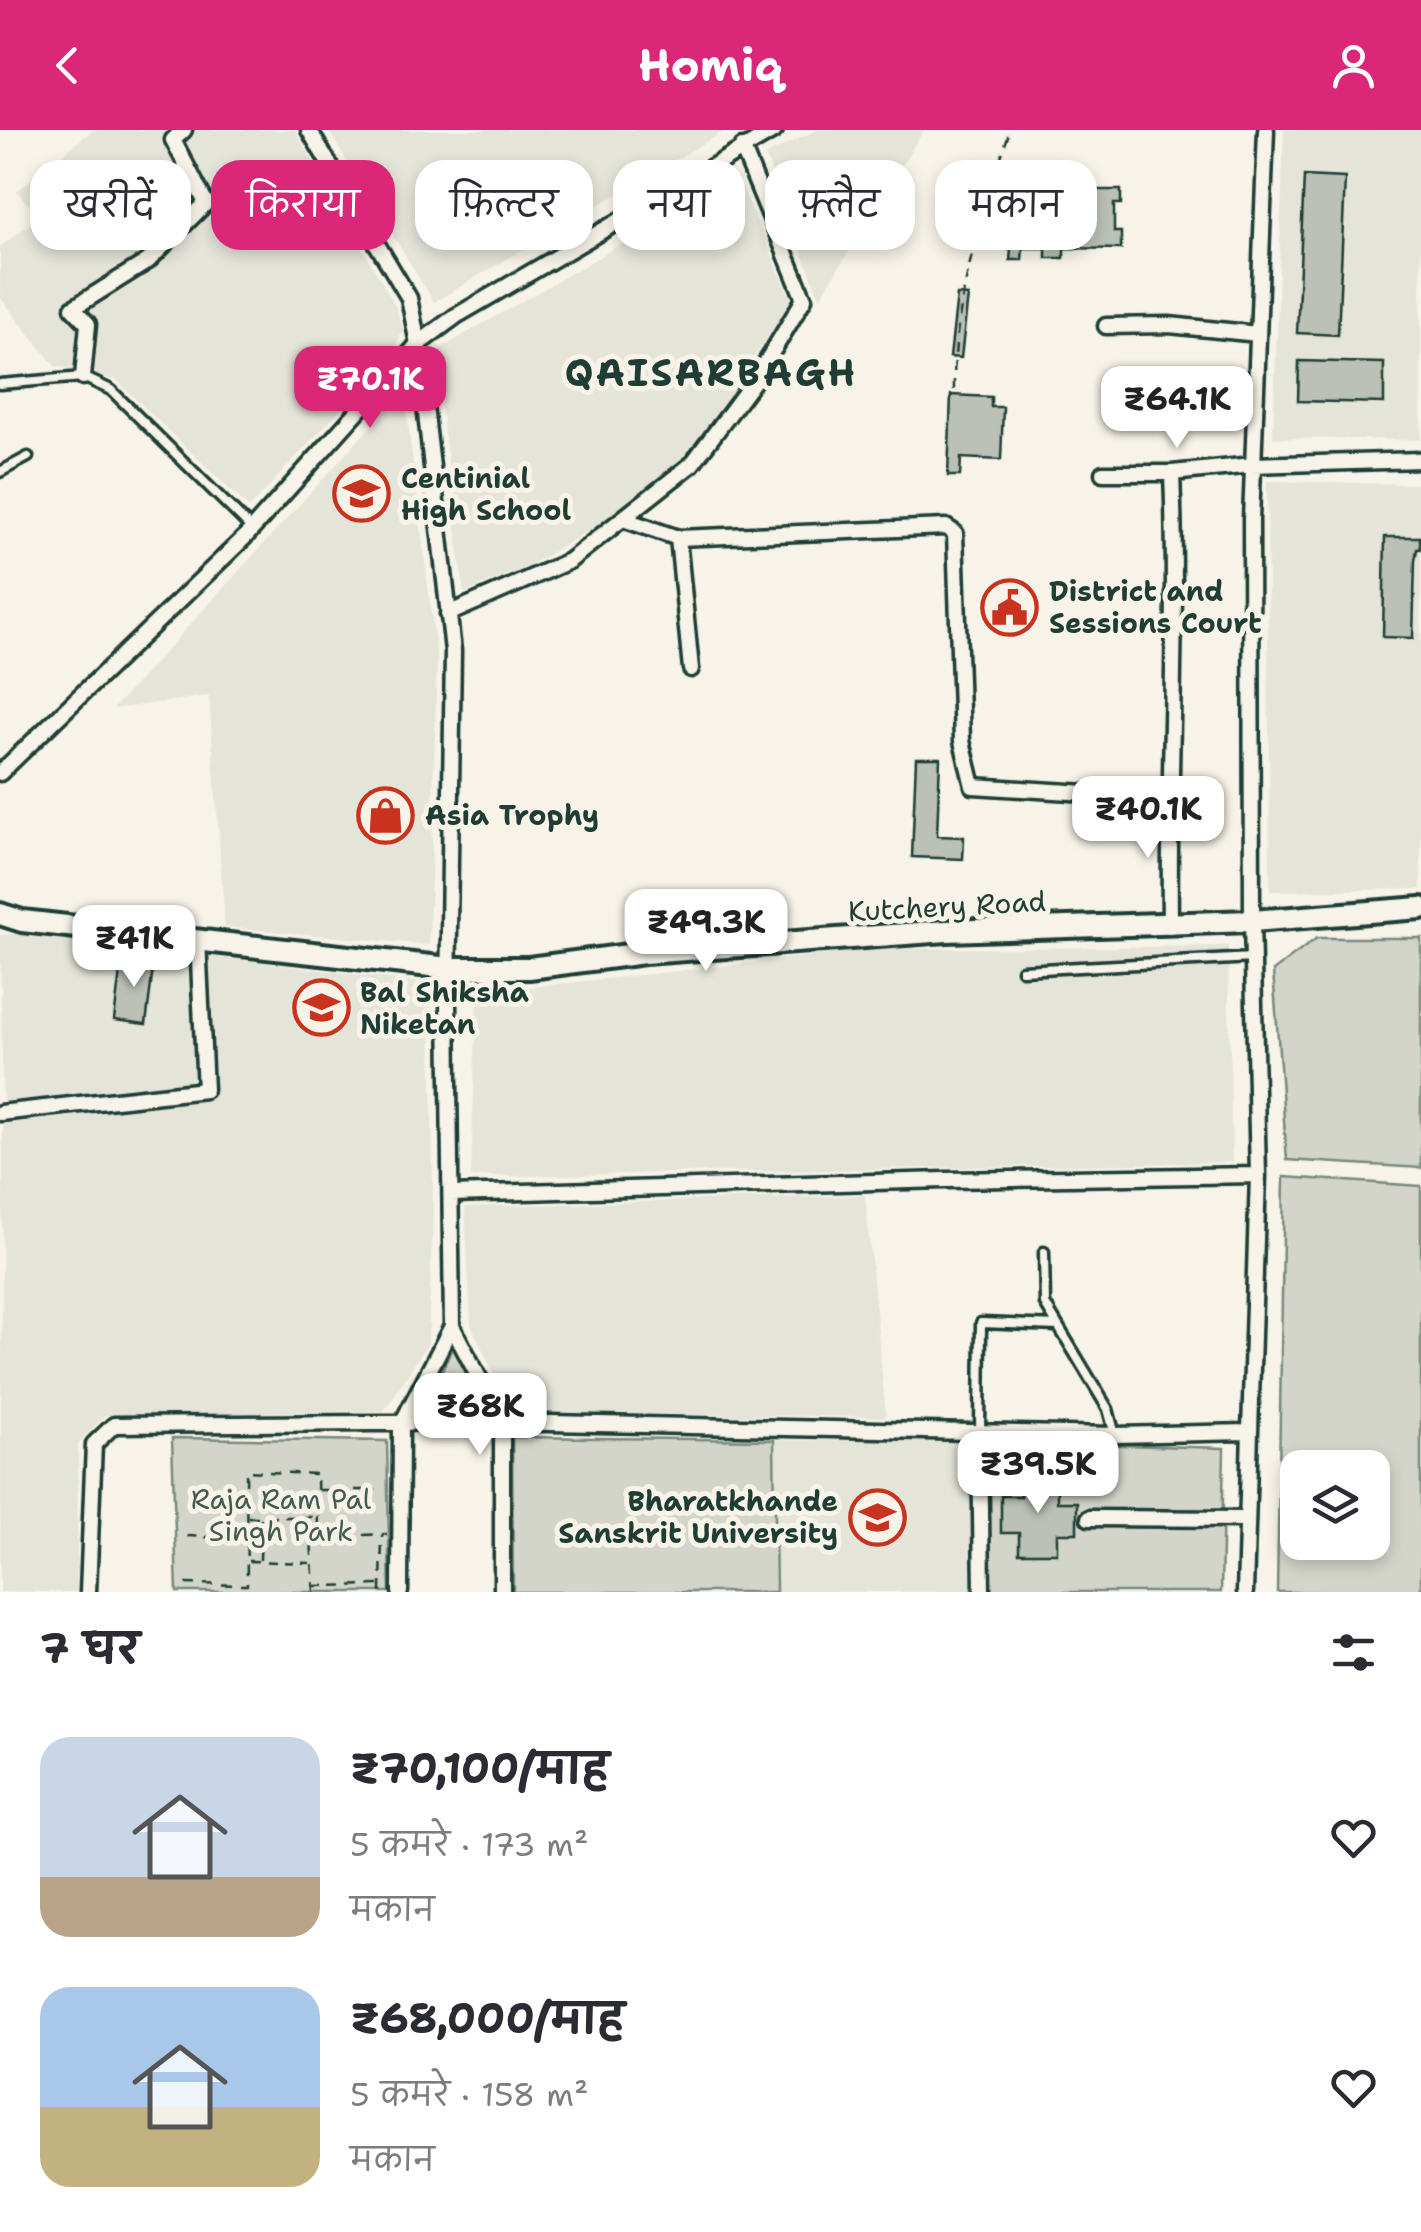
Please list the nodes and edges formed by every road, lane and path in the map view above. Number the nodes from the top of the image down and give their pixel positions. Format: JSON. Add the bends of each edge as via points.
{"nodes":[{"id":1,"x":184,"y":130,"type":"edge"},
{"id":2,"x":309,"y":130,"type":"edge"},
{"id":3,"x":774,"y":130,"type":"edge"},
{"id":4,"x":1010,"y":130,"type":"edge"},
{"id":5,"x":1266,"y":130,"type":"edge"},
{"id":6,"x":742,"y":147,"type":"junction"},
{"id":7,"x":1106,"y":326,"type":"dead end"},
{"id":8,"x":1258,"y":334,"type":"junction"},
{"id":9,"x":418,"y":344,"type":"junction"},
{"id":10,"x":83,"y":377,"type":"junction"},
{"id":11,"x":0,"y":384,"type":"edge"},
{"id":12,"x":954,"y":390,"type":"dead end"},
{"id":13,"x":28,"y":457,"type":"dead end"},
{"id":14,"x":1421,"y":460,"type":"edge"},
{"id":15,"x":1253,"y":465,"type":"junction"},
{"id":16,"x":0,"y":472,"type":"edge"},
{"id":17,"x":1103,"y":473,"type":"dead end"},
{"id":18,"x":1172,"y":473,"type":"junction"},
{"id":19,"x":623,"y":519,"type":"junction"},
{"id":20,"x":252,"y":529,"type":"junction"},
{"id":21,"x":678,"y":538,"type":"junction"},
{"id":22,"x":448,"y":614,"type":"junction"},
{"id":23,"x":691,"y":670,"type":"dead end"},
{"id":24,"x":0,"y":773,"type":"edge"},
{"id":25,"x":1169,"y":798,"type":"junction"},
{"id":26,"x":1421,"y":908,"type":"edge"},
{"id":27,"x":0,"y":914,"type":"edge"},
{"id":28,"x":1252,"y":921,"type":"junction"},
{"id":29,"x":1170,"y":924,"type":"junction"},
{"id":30,"x":198,"y":940,"type":"junction"},
{"id":31,"x":1253,"y":958,"type":"junction"},
{"id":32,"x":449,"y":968,"type":"junction"},
{"id":33,"x":1022,"y":970,"type":"dead end"},
{"id":34,"x":0,"y":1113,"type":"edge"},
{"id":35,"x":1258,"y":1175,"type":"junction"},
{"id":36,"x":450,"y":1194,"type":"junction"},
{"id":37,"x":1044,"y":1252,"type":"dead end"},
{"id":38,"x":452,"y":1326,"type":"junction"},
{"id":39,"x":1058,"y":1326,"type":"junction"},
{"id":40,"x":502,"y":1422,"type":"junction"},
{"id":41,"x":400,"y":1425,"type":"junction"},
{"id":42,"x":1248,"y":1432,"type":"junction"},
{"id":43,"x":980,"y":1433,"type":"junction"},
{"id":44,"x":1115,"y":1435,"type":"junction"},
{"id":45,"x":317,"y":1490,"type":"junction"},
{"id":46,"x":376,"y":1490,"type":"dead end"},
{"id":47,"x":246,"y":1517,"type":"junction"},
{"id":48,"x":262,"y":1517,"type":"junction"},
{"id":49,"x":318,"y":1517,"type":"junction"},
{"id":50,"x":1089,"y":1518,"type":"dead end"},
{"id":51,"x":1246,"y":1519,"type":"junction"},
{"id":52,"x":382,"y":1534,"type":"junction"},
{"id":53,"x":389,"y":1534,"type":"dead end"},
{"id":54,"x":187,"y":1536,"type":"dead end"},
{"id":55,"x":311,"y":1537,"type":"junction"},
{"id":56,"x":246,"y":1538,"type":"junction"},
{"id":57,"x":261,"y":1538,"type":"junction"},
{"id":58,"x":273,"y":1539,"type":"dead end"},
{"id":59,"x":247,"y":1562,"type":"junction"},
{"id":60,"x":260,"y":1562,"type":"junction"},
{"id":61,"x":312,"y":1563,"type":"junction"},
{"id":62,"x":186,"y":1584,"type":"dead end"},
{"id":63,"x":381,"y":1585,"type":"junction"},
{"id":64,"x":314,"y":1586,"type":"junction"},
{"id":65,"x":88,"y":1592,"type":"edge"},
{"id":66,"x":314,"y":1592,"type":"edge"},
{"id":67,"x":381,"y":1592,"type":"edge"},
{"id":68,"x":400,"y":1592,"type":"edge"},
{"id":69,"x":502,"y":1592,"type":"edge"},
{"id":70,"x":982,"y":1592,"type":"edge"},
{"id":71,"x":1245,"y":1592,"type":"edge"}],
"edges":[{"from":1,"to":10,"type":"street","via":[[172,140],[206,204],[148,260],[73,308],[88,324]]},
{"from":2,"to":9,"type":"street","via":[[409,298]]},
{"from":3,"to":6,"type":"street"},
{"from":4,"to":12,"type":"path","via":[[963,294]]},
{"from":5,"to":8,"type":"street"},
{"from":6,"to":9,"type":"street"},
{"from":6,"to":19,"type":"street","via":[[804,300],[692,464]]},
{"from":7,"to":8,"type":"street"},
{"from":8,"to":15,"type":"street"},
{"from":9,"to":20,"type":"street"},
{"from":9,"to":22,"type":"street"},
{"from":10,"to":11,"type":"lane"},
{"from":10,"to":20,"type":"lane","via":[[110,390]]},
{"from":13,"to":16,"type":"lane"},
{"from":14,"to":15,"type":"street"},
{"from":15,"to":18,"type":"street"},
{"from":15,"to":28,"type":"street"},
{"from":17,"to":18,"type":"street"},
{"from":18,"to":25,"type":"street"},
{"from":19,"to":21,"type":"street"},
{"from":19,"to":22,"type":"street","via":[[569,561]]},
{"from":20,"to":24,"type":"street"},
{"from":21,"to":23,"type":"street"},
{"from":21,"to":25,"type":"street","via":[[946,527],[955,534],[962,741],[973,786]]},
{"from":22,"to":32,"type":"street"},
{"from":25,"to":29,"type":"street"},
{"from":26,"to":28,"type":"street","name":"Kutchery Road"},
{"from":27,"to":30,"type":"street","name":"Kutchery Road"},
{"from":28,"to":29,"type":"street","name":"Kutchery Road"},
{"from":28,"to":31,"type":"street"},
{"from":29,"to":32,"type":"street","name":"Kutchery Road","via":[[948,931],[530,968]]},
{"from":30,"to":32,"type":"street","name":"Kutchery Road"},
{"from":30,"to":34,"type":"street","via":[[205,1090]]},
{"from":31,"to":33,"type":"lane"},
{"from":31,"to":35,"type":"street"},
{"from":32,"to":36,"type":"street"},
{"from":35,"to":36,"type":"street"},
{"from":35,"to":42,"type":"street"},
{"from":36,"to":38,"type":"street"},
{"from":37,"to":39,"type":"lane","via":[[1044,1304]]},
{"from":38,"to":40,"type":"street"},
{"from":38,"to":41,"type":"street"},
{"from":39,"to":43,"type":"lane","via":[[982,1322]]},
{"from":39,"to":44,"type":"lane","via":[[1108,1408]]},
{"from":40,"to":41,"type":"street"},
{"from":40,"to":43,"type":"street"},
{"from":40,"to":69,"type":"street"},
{"from":41,"to":65,"type":"street","via":[[114,1425],[94,1444]]},
{"from":41,"to":68,"type":"street"},
{"from":42,"to":44,"type":"street"},
{"from":42,"to":51,"type":"street"},
{"from":43,"to":44,"type":"street"},
{"from":43,"to":70,"type":"street"},
{"from":45,"to":46,"type":"path"},
{"from":45,"to":47,"type":"path","via":[[317,1474],[246,1471]]},
{"from":45,"to":49,"type":"path"},
{"from":47,"to":48,"type":"path"},
{"from":47,"to":56,"type":"path"},
{"from":48,"to":49,"type":"path"},
{"from":48,"to":57,"type":"path"},
{"from":49,"to":55,"type":"path"},
{"from":50,"to":51,"type":"street"},
{"from":51,"to":71,"type":"street"},
{"from":52,"to":53,"type":"path"},
{"from":52,"to":55,"type":"path"},
{"from":52,"to":63,"type":"path"},
{"from":54,"to":56,"type":"path"},
{"from":55,"to":61,"type":"path"},
{"from":56,"to":59,"type":"path"},
{"from":57,"to":58,"type":"path"},
{"from":57,"to":60,"type":"path"},
{"from":59,"to":60,"type":"path"},
{"from":59,"to":62,"type":"path","via":[[247,1585]]},
{"from":60,"to":61,"type":"path"},
{"from":61,"to":64,"type":"path"},
{"from":63,"to":64,"type":"path"},
{"from":63,"to":67,"type":"path"},
{"from":64,"to":66,"type":"path"}]}
